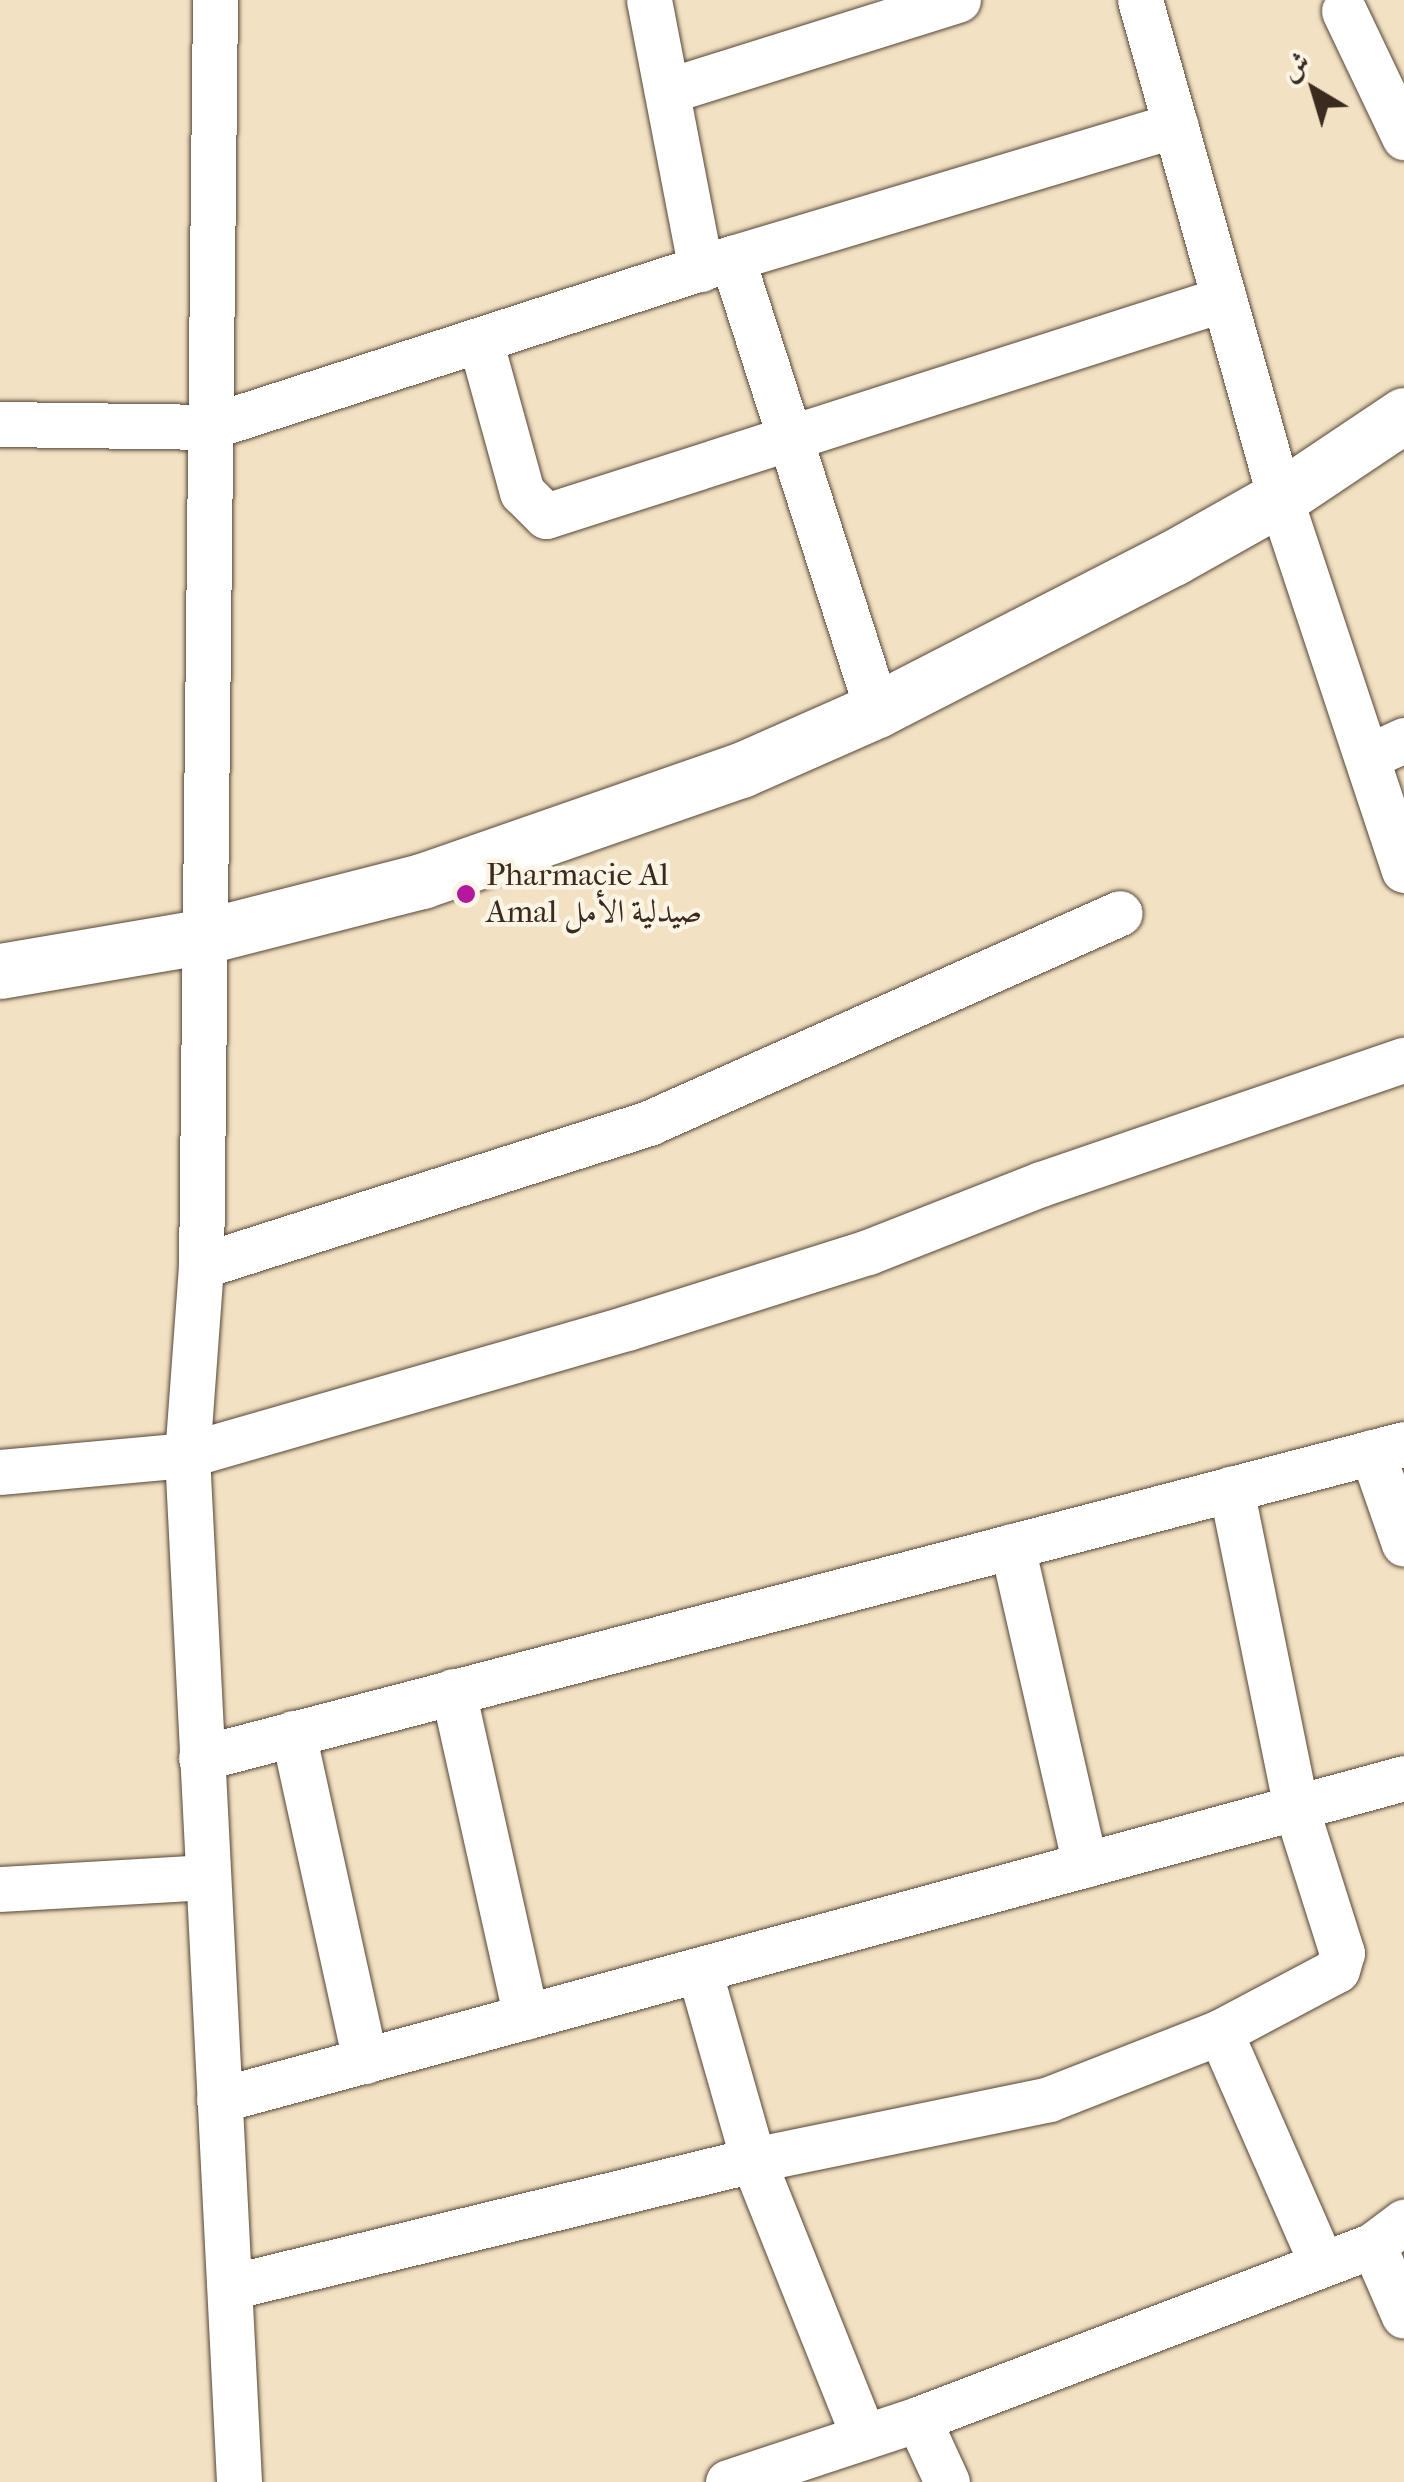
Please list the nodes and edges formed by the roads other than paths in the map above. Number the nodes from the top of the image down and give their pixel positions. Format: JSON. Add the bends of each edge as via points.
{"nodes":[{"id":1,"x":216,"y":0,"type":"edge"},
{"id":2,"x":650,"y":0,"type":"edge"},
{"id":3,"x":958,"y":0,"type":"edge"},
{"id":4,"x":1140,"y":0,"type":"edge"},
{"id":5,"x":1344,"y":11,"type":"dead end"},
{"id":6,"x":1388,"y":62,"type":"edge"},
{"id":7,"x":667,"y":91,"type":"junction"},
{"id":8,"x":1176,"y":125,"type":"junction"},
{"id":9,"x":1404,"y":137,"type":"edge"},
{"id":10,"x":716,"y":264,"type":"junction"},
{"id":11,"x":1224,"y":299,"type":"junction"},
{"id":12,"x":480,"y":340,"type":"junction"},
{"id":13,"x":1404,"y":415,"type":"edge"},
{"id":14,"x":0,"y":424,"type":"edge"},
{"id":15,"x":209,"y":427,"type":"junction"},
{"id":16,"x":787,"y":441,"type":"junction"},
{"id":17,"x":1280,"y":498,"type":"junction"},
{"id":18,"x":878,"y":710,"type":"junction"},
{"id":19,"x":1385,"y":749,"type":"edge"},
{"id":20,"x":1404,"y":870,"type":"edge"},
{"id":21,"x":1120,"y":913,"type":"dead end"},
{"id":22,"x":202,"y":937,"type":"junction"},
{"id":23,"x":0,"y":971,"type":"edge"},
{"id":24,"x":1404,"y":1060,"type":"edge"},
{"id":25,"x":201,"y":1266,"type":"junction"},
{"id":26,"x":1388,"y":1448,"type":"edge"},
{"id":27,"x":187,"y":1456,"type":"junction"},
{"id":28,"x":0,"y":1472,"type":"edge"},
{"id":29,"x":1230,"y":1489,"type":"junction"},
{"id":30,"x":1404,"y":1544,"type":"edge"},
{"id":31,"x":1012,"y":1546,"type":"junction"},
{"id":32,"x":453,"y":1692,"type":"junction"},
{"id":33,"x":294,"y":1734,"type":"junction"},
{"id":34,"x":201,"y":1758,"type":"junction"},
{"id":35,"x":1404,"y":1778,"type":"edge"},
{"id":36,"x":1296,"y":1808,"type":"junction"},
{"id":37,"x":1085,"y":1865,"type":"junction"},
{"id":38,"x":208,"y":1877,"type":"junction"},
{"id":39,"x":0,"y":1889,"type":"edge"},
{"id":40,"x":700,"y":1970,"type":"junction"},
{"id":41,"x":526,"y":2016,"type":"junction"},
{"id":42,"x":1220,"y":2032,"type":"junction"},
{"id":43,"x":365,"y":2061,"type":"junction"},
{"id":44,"x":220,"y":2100,"type":"junction"},
{"id":45,"x":753,"y":2160,"type":"junction"},
{"id":46,"x":1389,"y":2234,"type":"edge"},
{"id":47,"x":1322,"y":2264,"type":"junction"},
{"id":48,"x":230,"y":2287,"type":"junction"},
{"id":49,"x":1404,"y":2316,"type":"edge"},
{"id":50,"x":918,"y":2419,"type":"junction"},
{"id":51,"x":864,"y":2437,"type":"junction"},
{"id":52,"x":239,"y":2482,"type":"edge"},
{"id":53,"x":728,"y":2482,"type":"edge"},
{"id":54,"x":947,"y":2482,"type":"edge"}],
"edges":[{"from":1,"to":15,"type":"street"},
{"from":2,"to":7,"type":"street"},
{"from":3,"to":7,"type":"street"},
{"from":4,"to":8,"type":"street"},
{"from":5,"to":6,"type":"street"},
{"from":6,"to":9,"type":"street"},
{"from":7,"to":10,"type":"street"},
{"from":8,"to":10,"type":"street"},
{"from":8,"to":11,"type":"street"},
{"from":10,"to":12,"type":"street"},
{"from":10,"to":16,"type":"street"},
{"from":11,"to":16,"type":"street"},
{"from":11,"to":17,"type":"street"},
{"from":12,"to":15,"type":"street"},
{"from":12,"to":16,"type":"street","via":[[522,492],[546,516]]},
{"from":13,"to":17,"type":"street"},
{"from":14,"to":15,"type":"street"},
{"from":15,"to":22,"type":"street"},
{"from":16,"to":18,"type":"street"},
{"from":17,"to":18,"type":"street"},
{"from":17,"to":19,"type":"street"},
{"from":18,"to":22,"type":"street","via":[[741,770],[422,881]]},
{"from":19,"to":20,"type":"street"},
{"from":21,"to":25,"type":"street","via":[[651,1122]]},
{"from":22,"to":23,"type":"street"},
{"from":22,"to":25,"type":"street"},
{"from":24,"to":27,"type":"street","via":[[1041,1184],[868,1252]]},
{"from":25,"to":27,"type":"street"},
{"from":26,"to":29,"type":"street"},
{"from":26,"to":30,"type":"street"},
{"from":27,"to":28,"type":"street"},
{"from":27,"to":34,"type":"street"},
{"from":29,"to":31,"type":"street"},
{"from":29,"to":36,"type":"street"},
{"from":31,"to":32,"type":"street"},
{"from":31,"to":37,"type":"street"},
{"from":32,"to":33,"type":"street"},
{"from":32,"to":41,"type":"street"},
{"from":33,"to":34,"type":"street"},
{"from":33,"to":43,"type":"street"},
{"from":34,"to":38,"type":"street"},
{"from":35,"to":36,"type":"street"},
{"from":36,"to":37,"type":"street"},
{"from":36,"to":42,"type":"street","via":[[1342,1954],[1337,1970]]},
{"from":37,"to":40,"type":"street"},
{"from":38,"to":39,"type":"street"},
{"from":38,"to":44,"type":"street"},
{"from":40,"to":41,"type":"street"},
{"from":40,"to":45,"type":"street"},
{"from":41,"to":43,"type":"street"},
{"from":42,"to":45,"type":"street","via":[[1048,2099]]},
{"from":42,"to":47,"type":"street"},
{"from":43,"to":44,"type":"street"},
{"from":44,"to":48,"type":"street"},
{"from":45,"to":48,"type":"street"},
{"from":45,"to":51,"type":"street"},
{"from":46,"to":47,"type":"street"},
{"from":46,"to":49,"type":"street"},
{"from":47,"to":50,"type":"street"},
{"from":48,"to":52,"type":"street"},
{"from":50,"to":51,"type":"street"},
{"from":50,"to":54,"type":"street"},
{"from":51,"to":53,"type":"street"}]}
